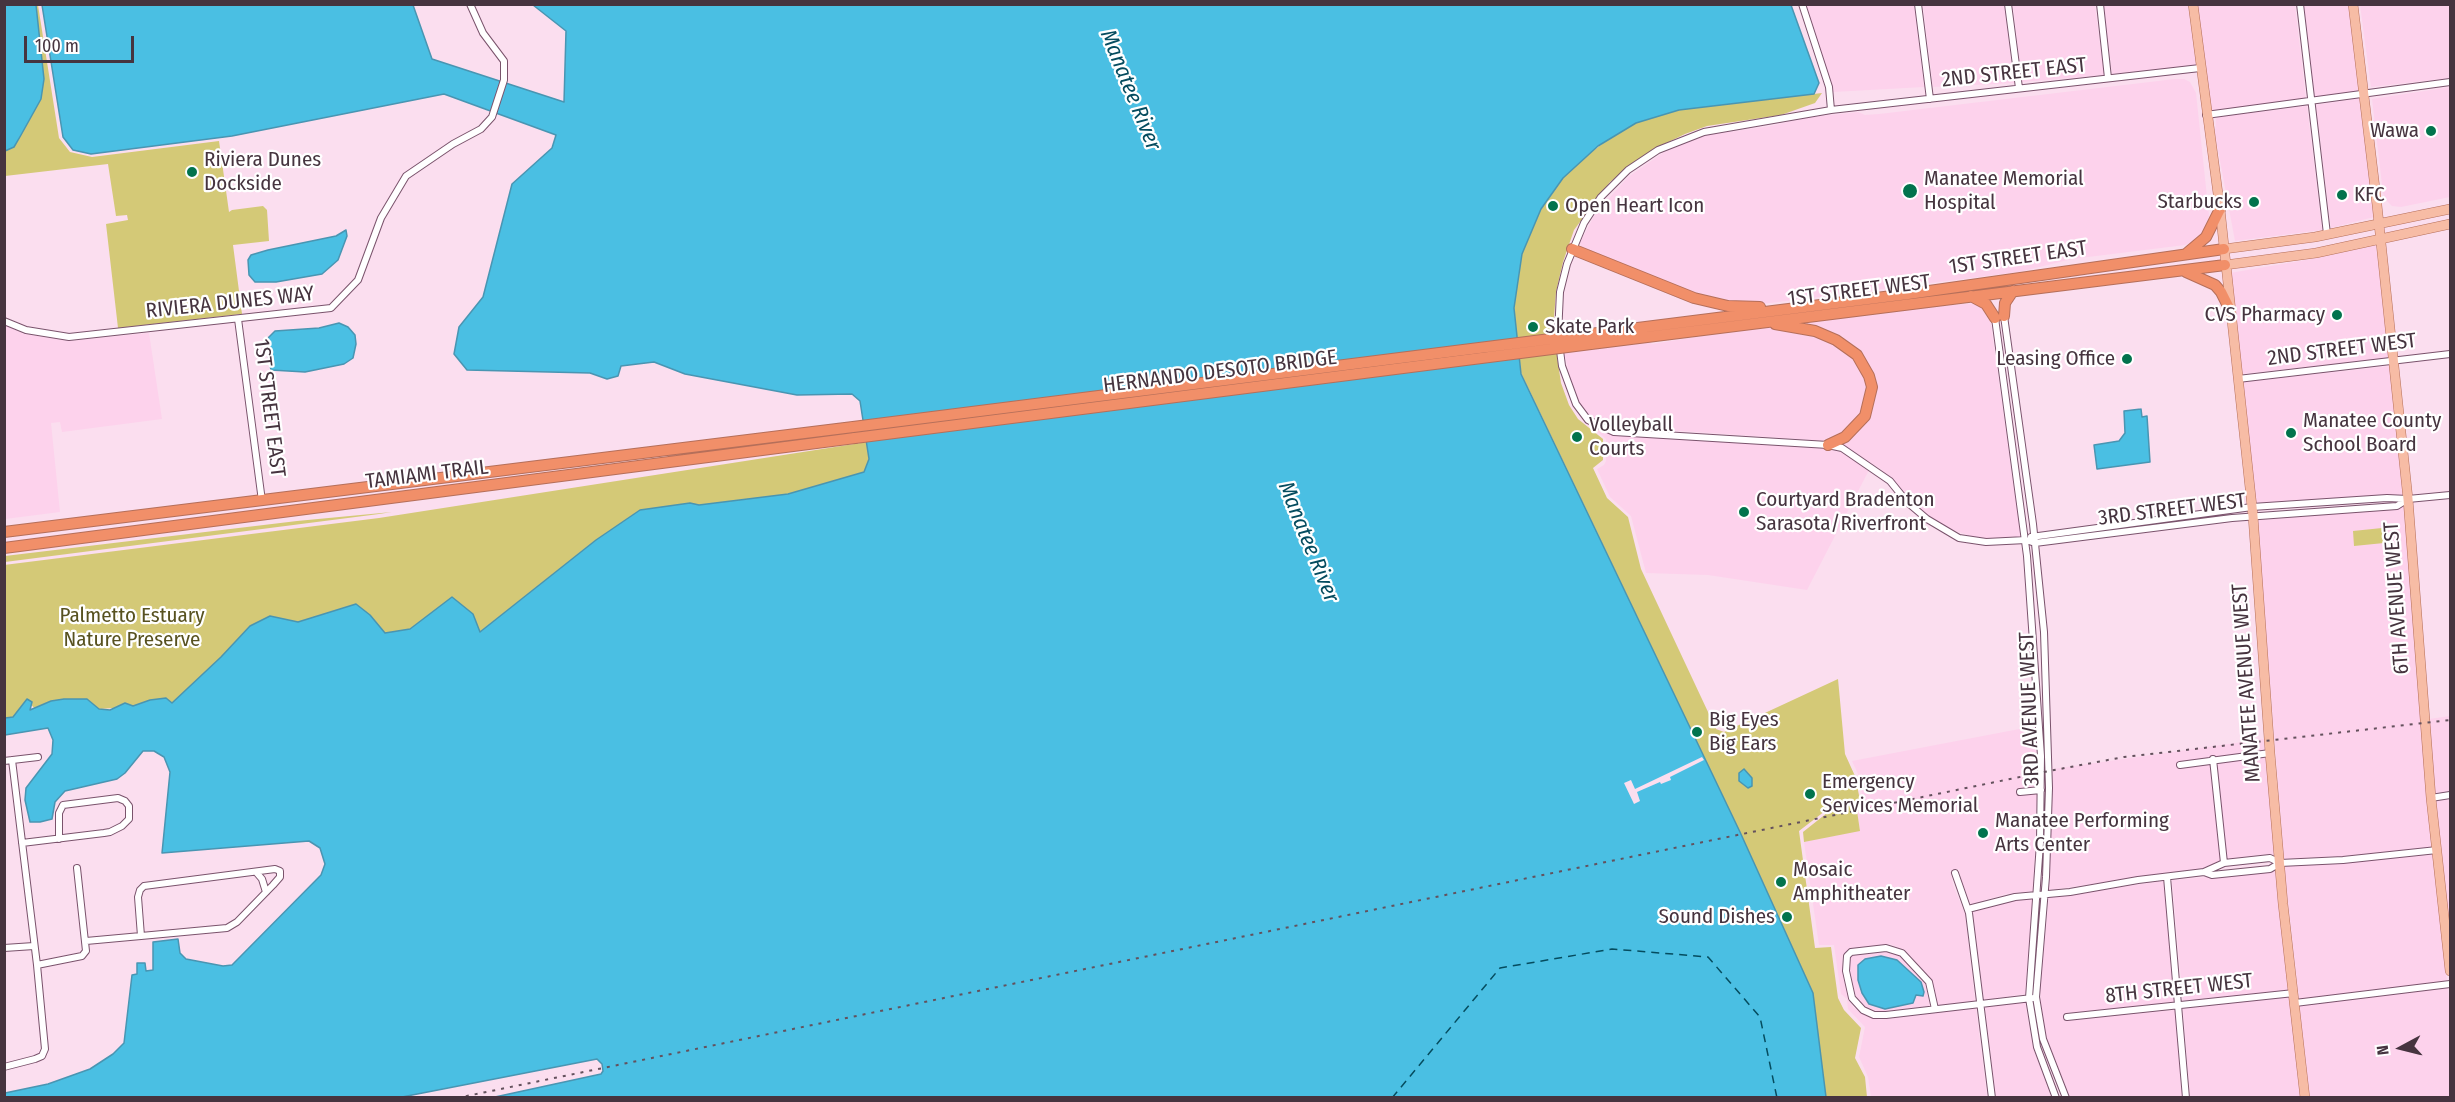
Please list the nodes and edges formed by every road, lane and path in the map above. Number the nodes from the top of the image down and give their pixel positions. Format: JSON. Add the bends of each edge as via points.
{"nodes":[{"id":1,"x":470,"y":4,"type":"edge"},
{"id":2,"x":1802,"y":4,"type":"edge"},
{"id":3,"x":1918,"y":4,"type":"edge"},
{"id":4,"x":2008,"y":4,"type":"edge"},
{"id":5,"x":2100,"y":4,"type":"edge"},
{"id":6,"x":2193,"y":4,"type":"edge"},
{"id":7,"x":2300,"y":4,"type":"edge"},
{"id":8,"x":2353,"y":4,"type":"edge"},
{"id":9,"x":2200,"y":68,"type":"junction"},
{"id":10,"x":2108,"y":78,"type":"junction"},
{"id":11,"x":2451,"y":82,"type":"edge"},
{"id":12,"x":2019,"y":88,"type":"junction"},
{"id":13,"x":2364,"y":94,"type":"junction"},
{"id":14,"x":1930,"y":99,"type":"junction"},
{"id":15,"x":2311,"y":102,"type":"junction"},
{"id":16,"x":1831,"y":110,"type":"junction"},
{"id":17,"x":2206,"y":115,"type":"junction"},
{"id":18,"x":2220,"y":209,"type":"junction"},
{"id":19,"x":2451,"y":209,"type":"edge"},
{"id":20,"x":2379,"y":223,"type":"junction"},
{"id":21,"x":2451,"y":224,"type":"edge"},
{"id":22,"x":2327,"y":234,"type":"junction"},
{"id":23,"x":2380,"y":238,"type":"junction"},
{"id":24,"x":1572,"y":249,"type":"junction"},
{"id":25,"x":2224,"y":249,"type":"junction"},
{"id":26,"x":2184,"y":254,"type":"junction"},
{"id":27,"x":2225,"y":265,"type":"junction"},
{"id":28,"x":2183,"y":271,"type":"junction"},
{"id":29,"x":2013,"y":291,"type":"junction"},
{"id":30,"x":1971,"y":296,"type":"junction"},
{"id":31,"x":1796,"y":308,"type":"junction"},
{"id":32,"x":2230,"y":310,"type":"junction"},
{"id":33,"x":1999,"y":317,"type":"junction"},
{"id":34,"x":238,"y":320,"type":"junction"},
{"id":35,"x":4,"y":321,"type":"edge"},
{"id":36,"x":1763,"y":322,"type":"junction"},
{"id":37,"x":1590,"y":339,"type":"junction"},
{"id":38,"x":2451,"y":354,"type":"edge"},
{"id":39,"x":2394,"y":361,"type":"junction"},
{"id":40,"x":2238,"y":379,"type":"junction"},
{"id":41,"x":2019,"y":426,"type":"junction"},
{"id":42,"x":2010,"y":429,"type":"junction"},
{"id":43,"x":854,"y":432,"type":"junction"},
{"id":44,"x":1828,"y":445,"type":"junction"},
{"id":45,"x":489,"y":471,"type":"junction"},
{"id":46,"x":491,"y":486,"type":"junction"},
{"id":47,"x":2451,"y":495,"type":"edge"},
{"id":48,"x":2408,"y":499,"type":"junction"},
{"id":49,"x":262,"y":501,"type":"junction"},
{"id":50,"x":2321,"y":502,"type":"junction"},
{"id":51,"x":2252,"y":512,"type":"junction"},
{"id":52,"x":2322,"y":512,"type":"junction"},
{"id":53,"x":4,"y":532,"type":"edge"},
{"id":54,"x":2034,"y":539,"type":"junction"},
{"id":55,"x":2026,"y":540,"type":"junction"},
{"id":56,"x":4,"y":548,"type":"edge"},
{"id":57,"x":2044,"y":645,"type":"junction"},
{"id":58,"x":2034,"y":646,"type":"junction"},
{"id":59,"x":2270,"y":753,"type":"junction"},
{"id":60,"x":38,"y":757,"type":"dead end"},
{"id":61,"x":2213,"y":759,"type":"junction"},
{"id":62,"x":12,"y":760,"type":"junction"},
{"id":63,"x":4,"y":761,"type":"edge"},
{"id":64,"x":2180,"y":765,"type":"dead end"},
{"id":65,"x":2041,"y":790,"type":"junction"},
{"id":66,"x":2020,"y":792,"type":"dead end"},
{"id":67,"x":2451,"y":795,"type":"edge"},
{"id":68,"x":2432,"y":798,"type":"junction"},
{"id":69,"x":59,"y":839,"type":"junction"},
{"id":70,"x":22,"y":843,"type":"junction"},
{"id":71,"x":2437,"y":850,"type":"junction"},
{"id":72,"x":2224,"y":863,"type":"junction"},
{"id":73,"x":2280,"y":863,"type":"junction"},
{"id":74,"x":77,"y":868,"type":"dead end"},
{"id":75,"x":256,"y":872,"type":"junction"},
{"id":76,"x":2204,"y":872,"type":"junction"},
{"id":77,"x":1955,"y":873,"type":"dead end"},
{"id":78,"x":2168,"y":877,"type":"junction"},
{"id":79,"x":266,"y":892,"type":"junction"},
{"id":80,"x":2041,"y":894,"type":"junction"},
{"id":81,"x":1968,"y":909,"type":"junction"},
{"id":82,"x":141,"y":936,"type":"junction"},
{"id":83,"x":86,"y":941,"type":"junction"},
{"id":84,"x":34,"y":946,"type":"junction"},
{"id":85,"x":4,"y":948,"type":"edge"},
{"id":86,"x":37,"y":965,"type":"junction"},
{"id":87,"x":2451,"y":971,"type":"edge"},
{"id":88,"x":2451,"y":984,"type":"edge"},
{"id":89,"x":2033,"y":998,"type":"junction"},
{"id":90,"x":2294,"y":998,"type":"junction"},
{"id":91,"x":1980,"y":1004,"type":"junction"},
{"id":92,"x":2179,"y":1006,"type":"junction"},
{"id":93,"x":1935,"y":1009,"type":"junction"},
{"id":94,"x":2067,"y":1017,"type":"dead end"},
{"id":95,"x":4,"y":1066,"type":"edge"},
{"id":96,"x":1992,"y":1098,"type":"edge"},
{"id":97,"x":2055,"y":1098,"type":"edge"},
{"id":98,"x":2066,"y":1098,"type":"edge"},
{"id":99,"x":2186,"y":1098,"type":"edge"},
{"id":100,"x":2306,"y":1098,"type":"edge"}],
"edges":[{"from":1,"to":34,"type":"street","name":"RIVIERA DUNES WAY","via":[[483,33],[504,61],[504,80],[492,117],[481,129],[406,176],[381,218],[358,280],[331,308]]},
{"from":2,"to":16,"type":"street","via":[[1829,87]]},
{"from":3,"to":14,"type":"street"},
{"from":4,"to":12,"type":"street"},
{"from":5,"to":10,"type":"street"},
{"from":6,"to":9,"type":"main road","name":"MANATEE AVENUE WEST"},
{"from":7,"to":15,"type":"street"},
{"from":8,"to":13,"type":"main road","name":"6TH AVENUE WEST"},
{"from":9,"to":10,"type":"street","name":"2ND STREET EAST"},
{"from":9,"to":17,"type":"main road","name":"MANATEE AVENUE WEST"},
{"from":10,"to":12,"type":"street","name":"2ND STREET EAST"},
{"from":11,"to":13,"type":"street"},
{"from":12,"to":14,"type":"street","name":"2ND STREET EAST"},
{"from":13,"to":15,"type":"street"},
{"from":13,"to":20,"type":"main road","name":"6TH AVENUE WEST"},
{"from":14,"to":16,"type":"street","name":"2ND STREET EAST"},
{"from":15,"to":17,"type":"street"},
{"from":15,"to":22,"type":"street"},
{"from":16,"to":24,"type":"street","name":"2ND STREET EAST","via":[[1704,132],[1658,150],[1628,170],[1608,190],[1584,223]]},
{"from":17,"to":18,"type":"main road","name":"MANATEE AVENUE WEST"},
{"from":18,"to":25,"type":"main road","name":"MANATEE AVENUE WEST"},
{"from":18,"to":26,"type":"highway","via":[[2205,239]]},
{"from":19,"to":20,"type":"main road","name":"1ST STREET EAST"},
{"from":20,"to":22,"type":"main road","name":"1ST STREET EAST"},
{"from":20,"to":23,"type":"main road","name":"6TH AVENUE WEST"},
{"from":21,"to":23,"type":"main road","name":"1ST STREET WEST"},
{"from":22,"to":25,"type":"main road","name":"1ST STREET EAST"},
{"from":23,"to":27,"type":"main road","name":"1ST STREET WEST","via":[[2316,253]]},
{"from":23,"to":39,"type":"main road","name":"6TH AVENUE WEST"},
{"from":24,"to":31,"type":"highway","via":[[1705,302]]},
{"from":24,"to":44,"type":"street","name":"3RD STREET WEST","via":[[1563,279],[1558,340],[1566,378],[1576,404],[1588,420],[1606,430],[1632,433]]},
{"from":25,"to":26,"type":"highway","name":"1ST STREET EAST"},
{"from":25,"to":27,"type":"main road","name":"MANATEE AVENUE WEST"},
{"from":26,"to":31,"type":"highway","name":"1ST STREET EAST"},
{"from":27,"to":28,"type":"highway","name":"1ST STREET WEST"},
{"from":27,"to":32,"type":"main road","name":"MANATEE AVENUE WEST"},
{"from":28,"to":29,"type":"highway","name":"1ST STREET WEST"},
{"from":28,"to":32,"type":"highway","via":[[2215,285]]},
{"from":29,"to":30,"type":"highway","name":"1ST STREET WEST"},
{"from":29,"to":33,"type":"highway"},
{"from":30,"to":33,"type":"highway"},
{"from":30,"to":36,"type":"highway","name":"1ST STREET WEST"},
{"from":31,"to":37,"type":"highway","name":"1ST STREET EAST"},
{"from":32,"to":40,"type":"main road","name":"MANATEE AVENUE WEST"},
{"from":33,"to":41,"type":"street","name":"3RD AVENUE WEST"},
{"from":33,"to":42,"type":"street","name":"3RD AVENUE WEST"},
{"from":34,"to":35,"type":"street","name":"RIVIERA DUNES WAY","via":[[69,337],[26,330]]},
{"from":34,"to":49,"type":"street","name":"1ST STREET EAST"},
{"from":36,"to":37,"type":"highway","name":"1ST STREET WEST"},
{"from":36,"to":44,"type":"highway","via":[[1825,335],[1851,350],[1864,365],[1872,387],[1865,416],[1845,437]]},
{"from":37,"to":43,"type":"highway","name":"HERNANDO DESOTO BRIDGE","bridge":true},
{"from":38,"to":39,"type":"street","name":"2ND STREET WEST"},
{"from":39,"to":40,"type":"street","name":"2ND STREET WEST"},
{"from":39,"to":48,"type":"main road","name":"6TH AVENUE WEST"},
{"from":40,"to":51,"type":"main road","name":"MANATEE AVENUE WEST"},
{"from":41,"to":42,"type":"street"},
{"from":41,"to":54,"type":"street","name":"3RD AVENUE WEST"},
{"from":42,"to":55,"type":"street","name":"3RD AVENUE WEST"},
{"from":43,"to":45,"type":"highway","name":"TAMIAMI TRAIL"},
{"from":43,"to":46,"type":"highway","name":"TAMIAMI TRAIL"},
{"from":44,"to":55,"type":"street","name":"3RD STREET WEST","via":[[1842,448],[1878,472],[1915,510],[1959,538],[1986,542]]},
{"from":45,"to":46,"type":"street"},
{"from":45,"to":49,"type":"highway","name":"TAMIAMI TRAIL"},
{"from":46,"to":56,"type":"highway","name":"TAMIAMI TRAIL"},
{"from":47,"to":48,"type":"street","name":"3RD STREET WEST"},
{"from":48,"to":50,"type":"street","name":"3RD STREET WEST"},
{"from":48,"to":52,"type":"street","name":"3RD STREET WEST","via":[[2397,506]]},
{"from":48,"to":68,"type":"main road","name":"6TH AVENUE WEST"},
{"from":49,"to":53,"type":"highway","name":"TAMIAMI TRAIL"},
{"from":50,"to":51,"type":"street","name":"3RD STREET WEST"},
{"from":50,"to":52,"type":"street"},
{"from":51,"to":52,"type":"street","name":"3RD STREET WEST"},
{"from":51,"to":54,"type":"street","name":"3RD STREET WEST"},
{"from":51,"to":59,"type":"main road","name":"MANATEE AVENUE WEST"},
{"from":54,"to":55,"type":"street","name":"3RD STREET WEST"},
{"from":54,"to":57,"type":"street","name":"3RD AVENUE WEST"},
{"from":55,"to":58,"type":"street","name":"3RD AVENUE WEST"},
{"from":57,"to":58,"type":"street"},
{"from":57,"to":80,"type":"street","name":"3RD AVENUE WEST","via":[[2049,788]]},
{"from":58,"to":65,"type":"street","name":"3RD AVENUE WEST"},
{"from":59,"to":61,"type":"street"},
{"from":59,"to":73,"type":"main road","name":"MANATEE AVENUE WEST"},
{"from":60,"to":62,"type":"street"},
{"from":61,"to":64,"type":"street"},
{"from":61,"to":72,"type":"street"},
{"from":62,"to":63,"type":"street"},
{"from":62,"to":70,"type":"street"},
{"from":65,"to":66,"type":"street"},
{"from":65,"to":80,"type":"street","name":"3RD AVENUE WEST"},
{"from":67,"to":68,"type":"street"},
{"from":68,"to":71,"type":"main road","name":"6TH AVENUE WEST"},
{"from":69,"to":69,"type":"street","via":[[119,828],[129,819],[129,806],[118,798],[63,805],[59,813]]},
{"from":69,"to":70,"type":"street"},
{"from":70,"to":84,"type":"street"},
{"from":71,"to":73,"type":"street"},
{"from":71,"to":87,"type":"main road","name":"6TH AVENUE WEST"},
{"from":72,"to":73,"type":"street","via":[[2270,858]]},
{"from":72,"to":76,"type":"street"},
{"from":73,"to":76,"type":"street","via":[[2270,868]]},
{"from":73,"to":90,"type":"main road","name":"MANATEE AVENUE WEST"},
{"from":74,"to":83,"type":"street"},
{"from":75,"to":79,"type":"street"},
{"from":75,"to":79,"type":"street","via":[[280,871]]},
{"from":75,"to":82,"type":"street","via":[[144,886],[138,897]]},
{"from":76,"to":78,"type":"street"},
{"from":77,"to":81,"type":"street"},
{"from":78,"to":80,"type":"street"},
{"from":78,"to":92,"type":"street"},
{"from":79,"to":82,"type":"street","via":[[227,928]]},
{"from":80,"to":81,"type":"street","via":[[2006,898]]},
{"from":80,"to":89,"type":"street","name":"3RD AVENUE WEST"},
{"from":81,"to":91,"type":"street"},
{"from":82,"to":83,"type":"street"},
{"from":83,"to":86,"type":"street","via":[[82,956]]},
{"from":84,"to":85,"type":"street"},
{"from":84,"to":86,"type":"street"},
{"from":86,"to":95,"type":"street","via":[[44,1053]]},
{"from":88,"to":90,"type":"street","name":"8TH STREET WEST"},
{"from":89,"to":91,"type":"street"},
{"from":89,"to":97,"type":"street","name":"3RD AVENUE WEST","via":[[2036,1040]]},
{"from":89,"to":98,"type":"street","name":"3RD AVENUE WEST","via":[[2043,1039]]},
{"from":90,"to":92,"type":"street","name":"8TH STREET WEST"},
{"from":90,"to":100,"type":"main road","name":"MANATEE AVENUE WEST"},
{"from":91,"to":93,"type":"street"},
{"from":91,"to":96,"type":"street"},
{"from":92,"to":94,"type":"street","name":"8TH STREET WEST"},
{"from":92,"to":99,"type":"street"},
{"from":93,"to":93,"type":"street","via":[[1881,1016],[1863,1010],[1850,994],[1847,956],[1851,952],[1886,948],[1902,953],[1929,982]]}]}
